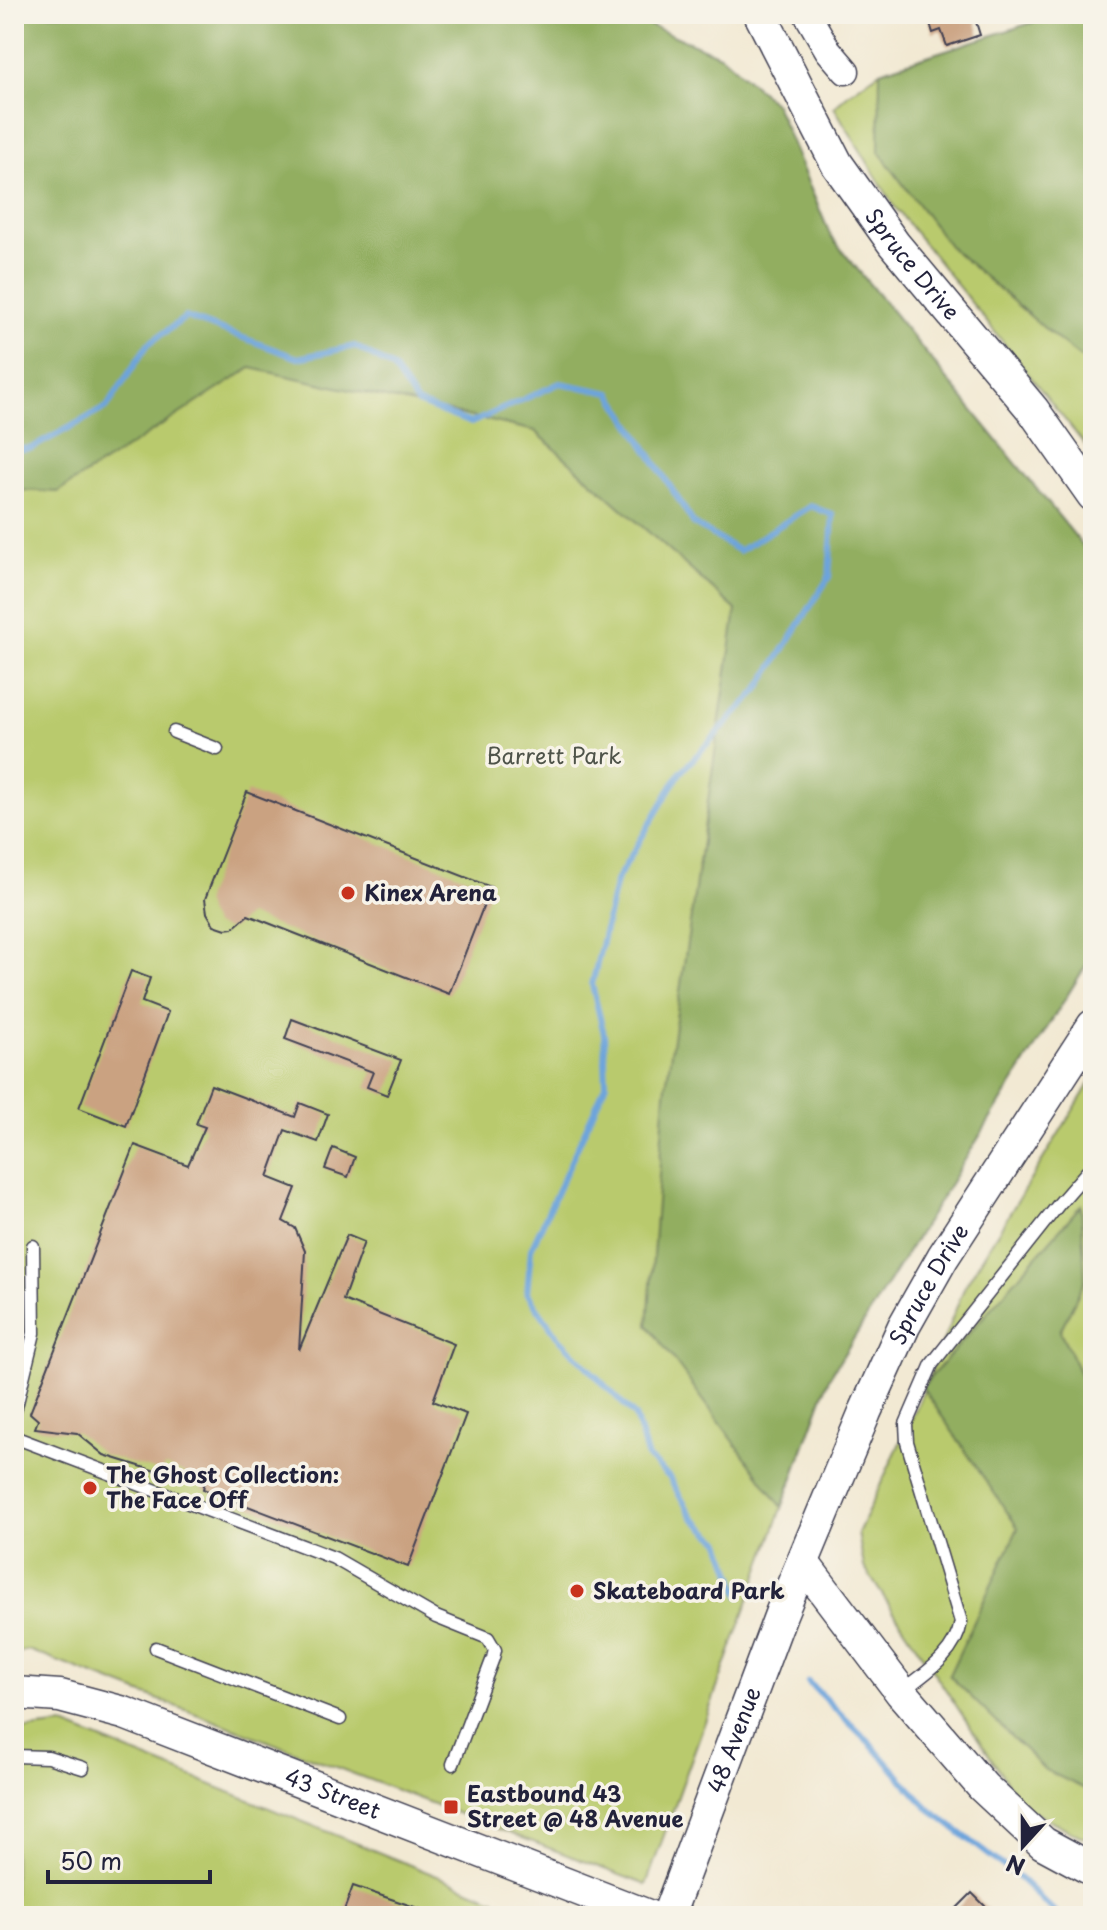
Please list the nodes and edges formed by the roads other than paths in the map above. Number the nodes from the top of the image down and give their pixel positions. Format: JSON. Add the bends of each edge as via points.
{"nodes":[{"id":1,"x":760,"y":14,"type":"edge"},
{"id":2,"x":807,"y":14,"type":"edge"},
{"id":3,"x":846,"y":71,"type":"dead end"},
{"id":4,"x":1093,"y":495,"type":"edge"},
{"id":5,"x":174,"y":732,"type":"dead end"},
{"id":6,"x":217,"y":749,"type":"dead end"},
{"id":7,"x":1093,"y":1026,"type":"edge"},
{"id":8,"x":1093,"y":1165,"type":"edge"},
{"id":9,"x":33,"y":1246,"type":"dead end"},
{"id":10,"x":14,"y":1415,"type":"edge"},
{"id":11,"x":14,"y":1437,"type":"edge"},
{"id":12,"x":803,"y":1563,"type":"junction"},
{"id":13,"x":156,"y":1648,"type":"dead end"},
{"id":14,"x":901,"y":1692,"type":"junction"},
{"id":15,"x":14,"y":1693,"type":"edge"},
{"id":16,"x":340,"y":1719,"type":"dead end"},
{"id":17,"x":14,"y":1756,"type":"edge"},
{"id":18,"x":453,"y":1764,"type":"dead end"},
{"id":19,"x":83,"y":1768,"type":"dead end"},
{"id":20,"x":1093,"y":1870,"type":"edge"},
{"id":21,"x":648,"y":1916,"type":"edge"},
{"id":22,"x":668,"y":1916,"type":"edge"}],
"edges":[{"from":1,"to":4,"type":"street","name":"Spruce Drive","via":[[837,164],[894,244],[1033,410]]},
{"from":2,"to":3,"type":"street"},
{"from":5,"to":6,"type":"lane"},
{"from":7,"to":12,"type":"street","name":"Spruce Drive","via":[[904,1326]]},
{"from":8,"to":14,"type":"lane","via":[[941,1351],[908,1419],[909,1448],[961,1622],[950,1649]]},
{"from":9,"to":10,"type":"lane","via":[[34,1333]]},
{"from":11,"to":18,"type":"lane","via":[[334,1558],[436,1617],[488,1638],[493,1658]]},
{"from":12,"to":14,"type":"street"},
{"from":12,"to":22,"type":"street","name":"48 Avenue"},
{"from":13,"to":16,"type":"lane"},
{"from":14,"to":20,"type":"street","via":[[983,1787],[1043,1843]]},
{"from":15,"to":21,"type":"street","name":"43 Street","via":[[60,1696],[124,1713]]},
{"from":17,"to":19,"type":"lane","via":[[48,1757]]}]}
